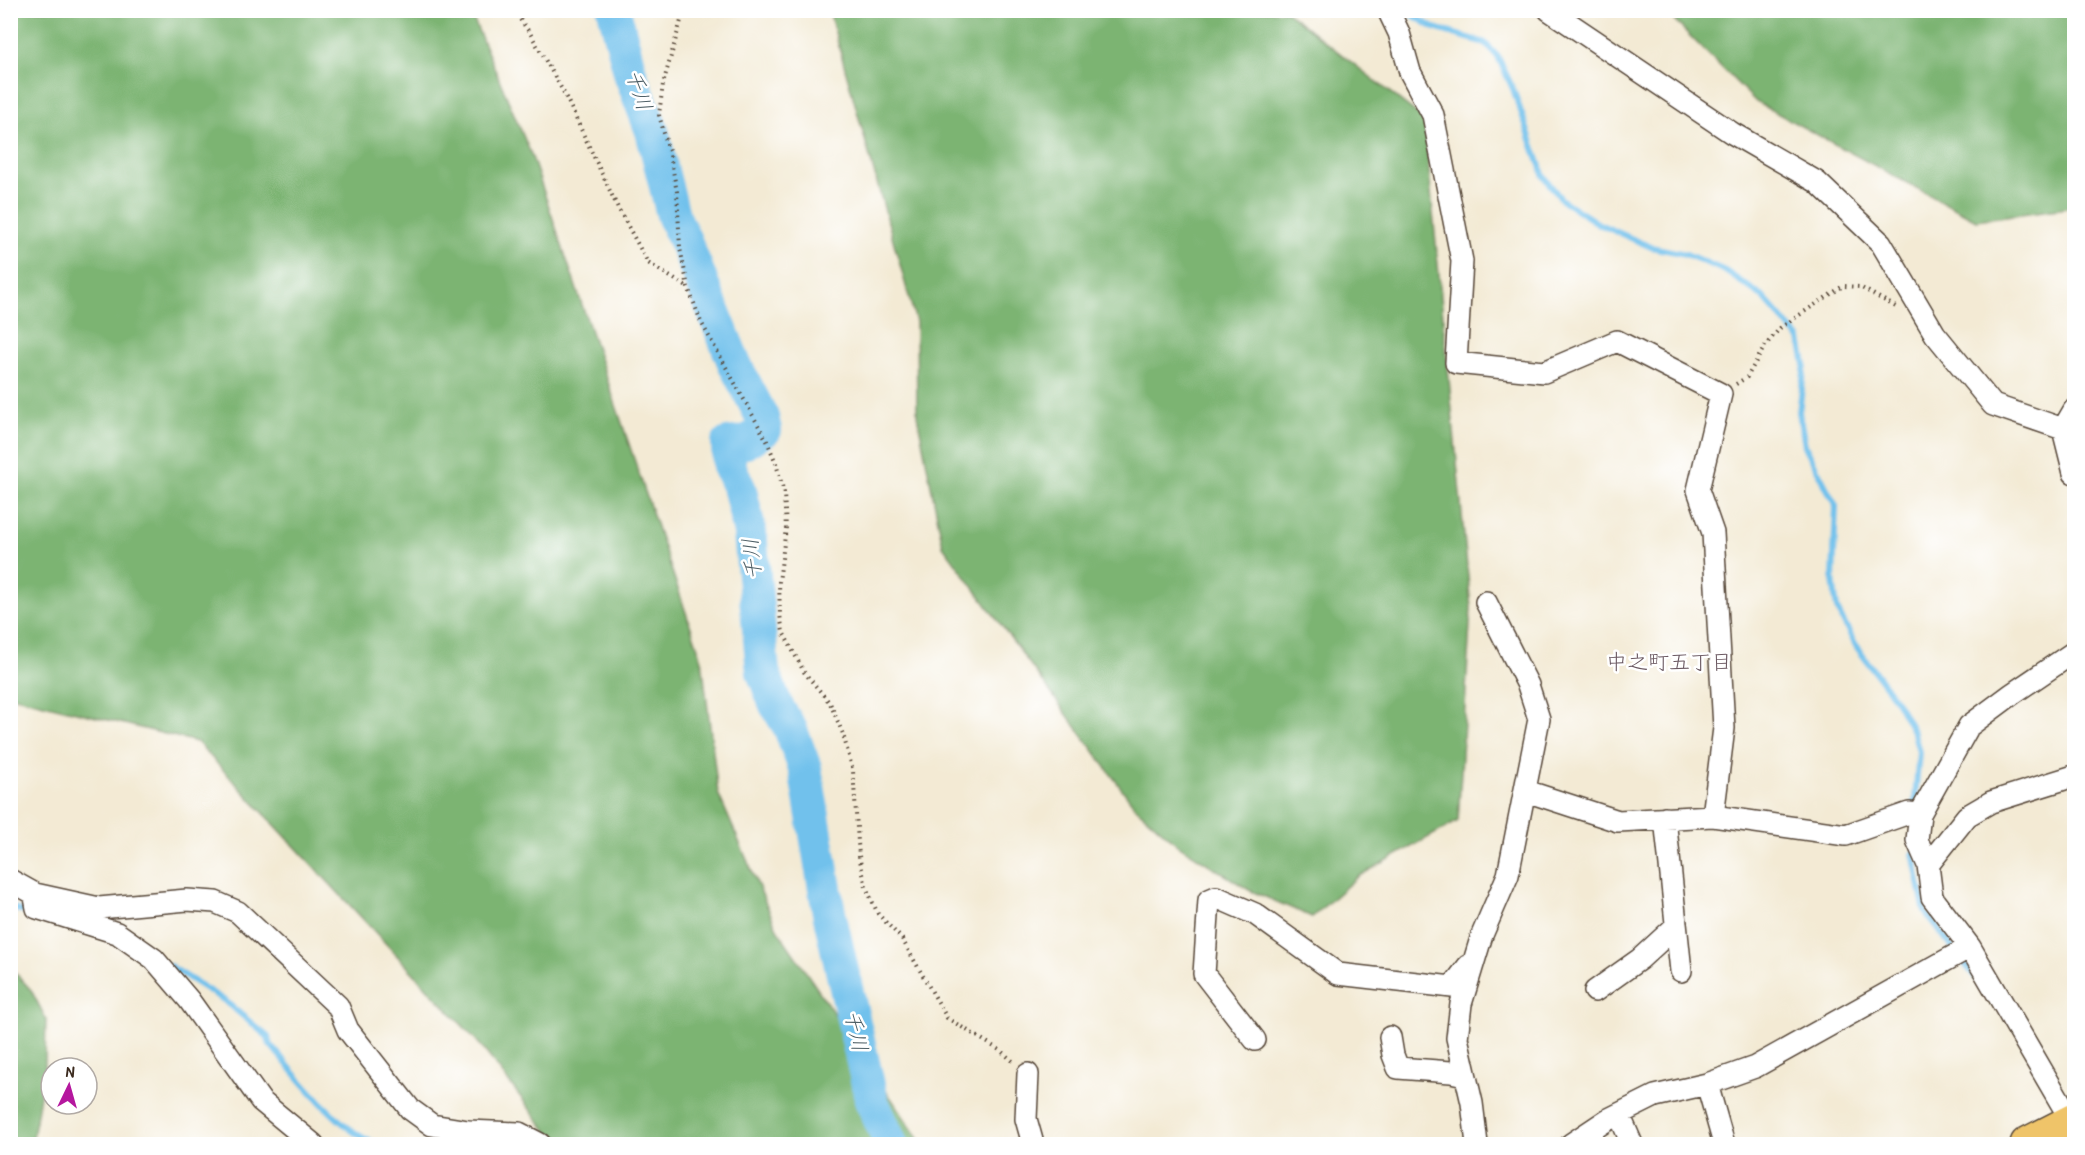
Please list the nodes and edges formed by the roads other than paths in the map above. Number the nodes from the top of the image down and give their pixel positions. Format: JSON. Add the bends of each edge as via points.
{"nodes":[{"id":1,"x":1388,"y":10,"type":"edge"},
{"id":2,"x":1549,"y":10,"type":"edge"},
{"id":3,"x":2074,"y":410,"type":"edge"},
{"id":4,"x":2063,"y":429,"type":"junction"},
{"id":5,"x":2074,"y":473,"type":"edge"},
{"id":6,"x":1486,"y":602,"type":"dead end"},
{"id":7,"x":2074,"y":652,"type":"edge"},
{"id":8,"x":2074,"y":776,"type":"edge"},
{"id":9,"x":1526,"y":791,"type":"junction"},
{"id":10,"x":1920,"y":814,"type":"junction"},
{"id":11,"x":1713,"y":816,"type":"junction"},
{"id":12,"x":1665,"y":818,"type":"junction"},
{"id":13,"x":1928,"y":865,"type":"junction"},
{"id":14,"x":10,"y":880,"type":"edge"},
{"id":15,"x":34,"y":894,"type":"junction"},
{"id":16,"x":1676,"y":926,"type":"junction"},
{"id":17,"x":1970,"y":947,"type":"junction"},
{"id":18,"x":1476,"y":956,"type":"junction"},
{"id":19,"x":1681,"y":971,"type":"dead end"},
{"id":20,"x":1595,"y":991,"type":"dead end"},
{"id":21,"x":1390,"y":1037,"type":"dead end"},
{"id":22,"x":1255,"y":1040,"type":"dead end"},
{"id":23,"x":1028,"y":1074,"type":"road end"},
{"id":24,"x":1465,"y":1075,"type":"junction"},
{"id":25,"x":1707,"y":1084,"type":"junction"},
{"id":26,"x":1619,"y":1114,"type":"junction"},
{"id":27,"x":2073,"y":1121,"type":"edge"},
{"id":28,"x":313,"y":1144,"type":"edge"},
{"id":29,"x":540,"y":1144,"type":"edge"},
{"id":30,"x":1033,"y":1144,"type":"edge"},
{"id":31,"x":1477,"y":1144,"type":"edge"},
{"id":32,"x":1571,"y":1144,"type":"edge"},
{"id":33,"x":1632,"y":1144,"type":"edge"},
{"id":34,"x":1724,"y":1144,"type":"edge"},
{"id":35,"x":2027,"y":1144,"type":"edge"}],
"edges":[{"from":1,"to":11,"type":"street","via":[[1410,72],[1433,115],[1462,261],[1456,363],[1544,372],[1617,341],[1721,394],[1698,490],[1713,532],[1724,728]]},
{"from":2,"to":4,"type":"street","via":[[1732,133],[1817,182],[1881,243],[1935,334],[1993,405]]},
{"from":3,"to":4,"type":"street"},
{"from":4,"to":5,"type":"street"},
{"from":6,"to":9,"type":"street","via":[[1528,685],[1539,719]]},
{"from":7,"to":10,"type":"street","via":[[1969,726]]},
{"from":8,"to":13,"type":"street","via":[[1991,802],[1967,816]]},
{"from":9,"to":12,"type":"street","via":[[1618,821]]},
{"from":9,"to":18,"type":"street","via":[[1508,874]]},
{"from":10,"to":11,"type":"street","via":[[1909,813],[1846,835]]},
{"from":10,"to":13,"type":"street","via":[[1917,840]]},
{"from":11,"to":12,"type":"street"},
{"from":12,"to":16,"type":"street"},
{"from":13,"to":17,"type":"street","via":[[1932,897]]},
{"from":14,"to":15,"type":"street"},
{"from":15,"to":28,"type":"street","via":[[37,908],[117,933],[154,960],[189,1000],[261,1101]]},
{"from":15,"to":29,"type":"street","via":[[99,908],[187,900],[215,902],[238,912],[338,1006],[348,1030],[410,1109],[432,1125],[519,1133]]},
{"from":16,"to":19,"type":"street"},
{"from":16,"to":20,"type":"street"},
{"from":17,"to":25,"type":"street","via":[[1755,1067]]},
{"from":17,"to":27,"type":"street"},
{"from":18,"to":22,"type":"street","via":[[1452,987],[1338,974],[1255,914],[1216,897],[1209,900],[1204,974]]},
{"from":18,"to":24,"type":"street","via":[[1461,1004],[1456,1038]]},
{"from":21,"to":24,"type":"street","via":[[1398,1068]]},
{"from":23,"to":30,"type":"street","via":[[1026,1119]]},
{"from":24,"to":31,"type":"street"},
{"from":25,"to":26,"type":"street","via":[[1655,1096]]},
{"from":25,"to":34,"type":"street"},
{"from":26,"to":32,"type":"street"},
{"from":26,"to":33,"type":"street"},
{"from":27,"to":35,"type":"main road"}]}
